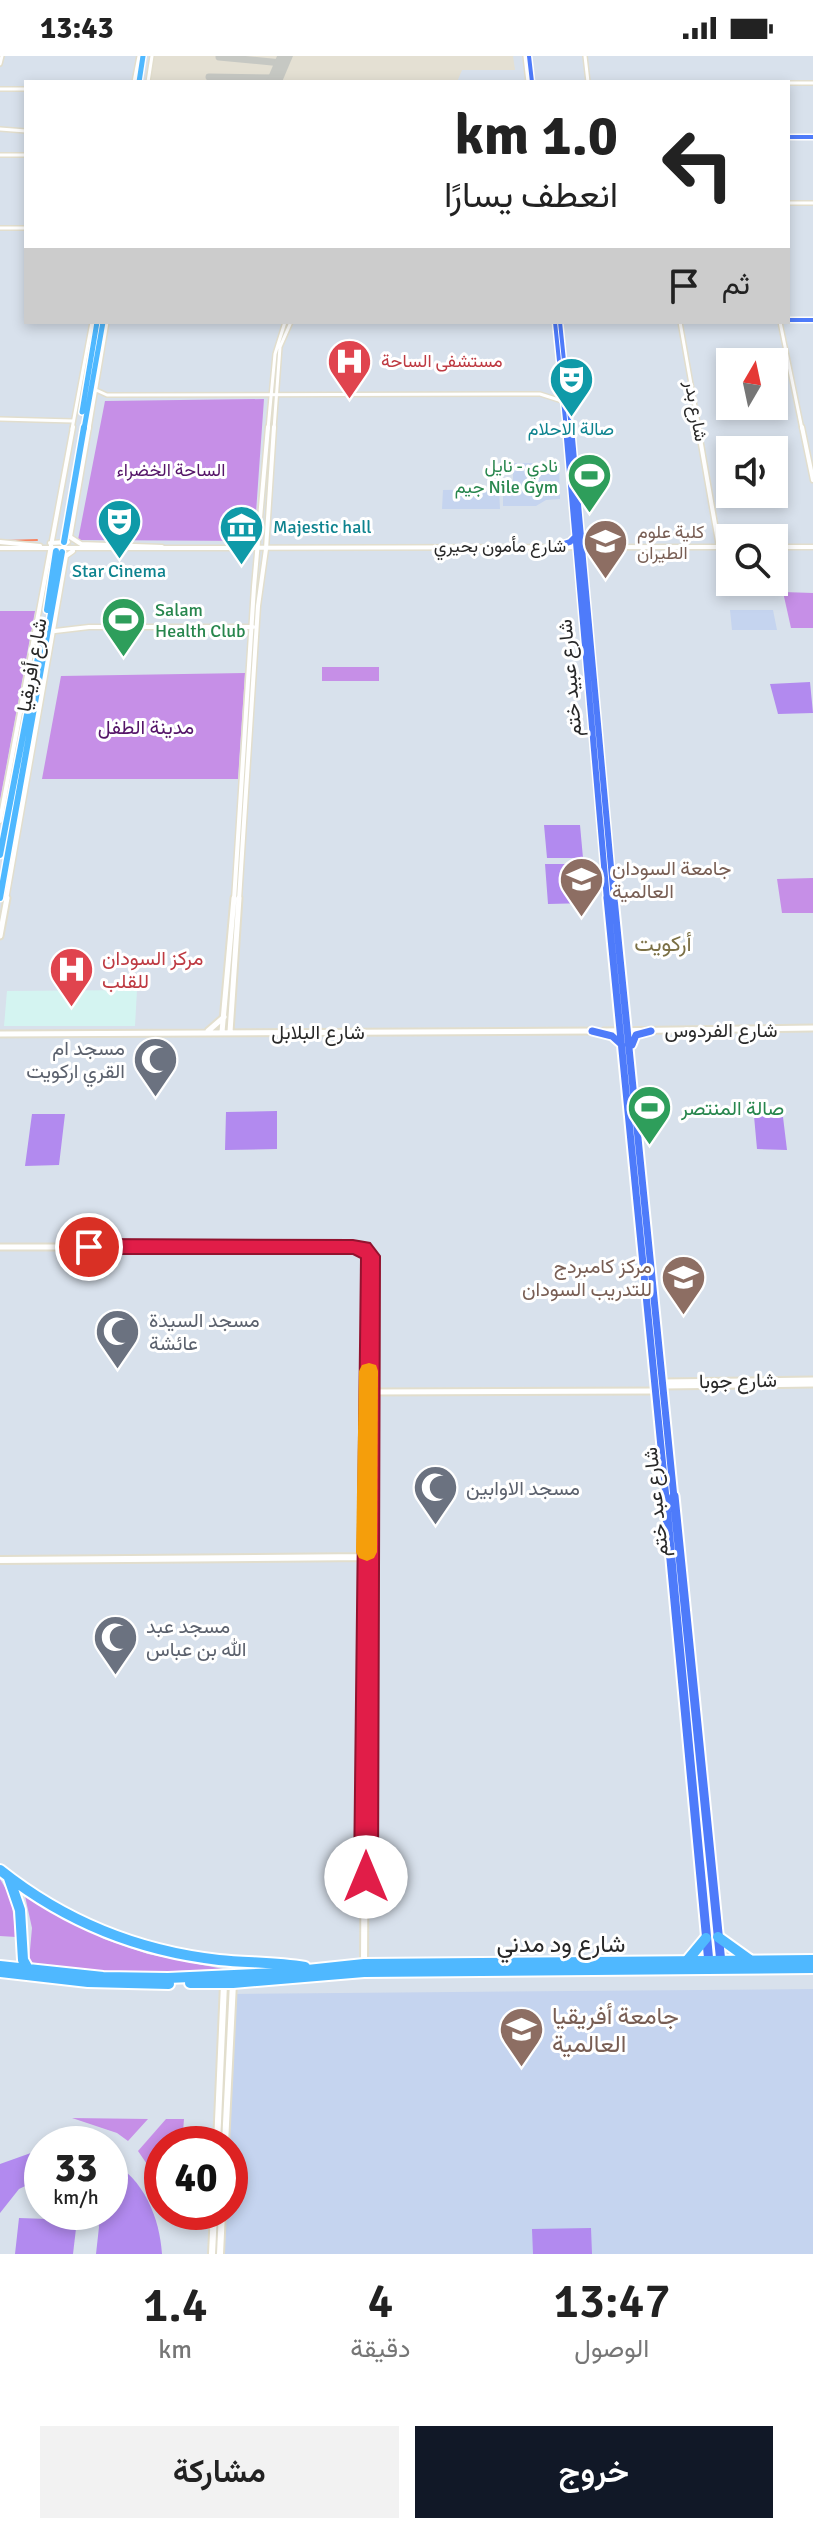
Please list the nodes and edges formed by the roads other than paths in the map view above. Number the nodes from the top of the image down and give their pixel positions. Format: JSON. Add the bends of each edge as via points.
{"nodes":[{"id":1,"x":2,"y":56,"type":"edge"},
{"id":2,"x":146,"y":56,"type":"edge"},
{"id":3,"x":529,"y":56,"type":"edge"},
{"id":4,"x":585,"y":56,"type":"edge"},
{"id":5,"x":0,"y":64,"type":"edge"},
{"id":6,"x":141,"y":80,"type":"edge"},
{"id":7,"x":141,"y":80,"type":"edge"},
{"id":8,"x":532,"y":80,"type":"edge"},
{"id":9,"x":588,"y":80,"type":"edge"},
{"id":10,"x":790,"y":83,"type":"edge"},
{"id":11,"x":813,"y":83,"type":"edge"},
{"id":12,"x":0,"y":89,"type":"edge"},
{"id":13,"x":24,"y":89,"type":"edge"},
{"id":14,"x":0,"y":129,"type":"edge"},
{"id":15,"x":24,"y":131,"type":"edge"},
{"id":16,"x":790,"y":137,"type":"edge"},
{"id":17,"x":813,"y":137,"type":"edge"},
{"id":18,"x":0,"y":155,"type":"edge"},
{"id":19,"x":24,"y":155,"type":"edge"},
{"id":20,"x":790,"y":203,"type":"edge"},
{"id":21,"x":813,"y":203,"type":"edge"},
{"id":22,"x":0,"y":228,"type":"edge"},
{"id":23,"x":24,"y":228,"type":"edge"},
{"id":24,"x":790,"y":319,"type":"edge"},
{"id":25,"x":813,"y":319,"type":"edge"},
{"id":26,"x":99,"y":324,"type":"edge"},
{"id":27,"x":100,"y":324,"type":"edge"},
{"id":28,"x":100,"y":324,"type":"edge"},
{"id":29,"x":287,"y":324,"type":"edge"},
{"id":30,"x":560,"y":324,"type":"edge"},
{"id":31,"x":560,"y":324,"type":"edge"},
{"id":32,"x":680,"y":324,"type":"edge"},
{"id":33,"x":780,"y":324,"type":"edge"},
{"id":34,"x":98,"y":332,"type":"junction"},
{"id":35,"x":98,"y":359,"type":"junction"},
{"id":36,"x":562,"y":388,"type":"junction"},
{"id":37,"x":96,"y":390,"type":"junction"},
{"id":38,"x":137,"y":395,"type":"junction"},
{"id":39,"x":545,"y":395,"type":"junction"},
{"id":40,"x":274,"y":397,"type":"junction"},
{"id":41,"x":562,"y":401,"type":"junction"},
{"id":42,"x":94,"y":403,"type":"junction"},
{"id":43,"x":76,"y":414,"type":"junction"},
{"id":44,"x":55,"y":418,"type":"junction"},
{"id":45,"x":0,"y":419,"type":"edge"},
{"id":46,"x":73,"y":421,"type":"junction"},
{"id":47,"x":90,"y":423,"type":"junction"},
{"id":48,"x":84,"y":428,"type":"junction"},
{"id":49,"x":73,"y":476,"type":"junction"},
{"id":50,"x":813,"y":480,"type":"edge"},
{"id":51,"x":716,"y":530,"type":"edge"},
{"id":52,"x":51,"y":533,"type":"junction"},
{"id":53,"x":70,"y":535,"type":"junction"},
{"id":54,"x":576,"y":536,"type":"junction"},
{"id":55,"x":61,"y":542,"type":"dead end"},
{"id":56,"x":0,"y":545,"type":"edge"},
{"id":57,"x":30,"y":545,"type":"junction"},
{"id":58,"x":162,"y":547,"type":"junction"},
{"id":59,"x":559,"y":547,"type":"junction"},
{"id":60,"x":716,"y":547,"type":"edge"},
{"id":61,"x":788,"y":547,"type":"edge"},
{"id":62,"x":813,"y":547,"type":"edge"},
{"id":63,"x":263,"y":548,"type":"junction"},
{"id":64,"x":53,"y":549,"type":"junction"},
{"id":65,"x":581,"y":549,"type":"junction"},
{"id":66,"x":79,"y":550,"type":"junction"},
{"id":67,"x":55,"y":621,"type":"junction"},
{"id":68,"x":253,"y":625,"type":"junction"},
{"id":69,"x":54,"y":631,"type":"junction"},
{"id":70,"x":33,"y":719,"type":"junction"},
{"id":71,"x":35,"y":738,"type":"junction"},
{"id":72,"x":12,"y":792,"type":"junction"},
{"id":73,"x":4,"y":801,"type":"junction"},
{"id":74,"x":21,"y":816,"type":"junction"},
{"id":75,"x":0,"y":821,"type":"edge"},
{"id":76,"x":14,"y":826,"type":"junction"},
{"id":77,"x":0,"y":855,"type":"edge"},
{"id":78,"x":2,"y":878,"type":"edge"},
{"id":79,"x":0,"y":898,"type":"edge"},
{"id":80,"x":0,"y":936,"type":"edge"},
{"id":81,"x":225,"y":1016,"type":"junction"},
{"id":82,"x":622,"y":1016,"type":"junction"},
{"id":83,"x":813,"y":1028,"type":"edge"},
{"id":84,"x":592,"y":1031,"type":"junction"},
{"id":85,"x":624,"y":1031,"type":"junction"},
{"id":86,"x":651,"y":1031,"type":"junction"},
{"id":87,"x":0,"y":1032,"type":"edge"},
{"id":88,"x":204,"y":1032,"type":"junction"},
{"id":89,"x":222,"y":1032,"type":"junction"},
{"id":90,"x":230,"y":1032,"type":"junction"},
{"id":91,"x":622,"y":1046,"type":"junction"},
{"id":92,"x":631,"y":1055,"type":"junction"},
{"id":93,"x":0,"y":1247,"type":"edge"},
{"id":94,"x":648,"y":1279,"type":"junction"},
{"id":95,"x":813,"y":1382,"type":"edge"},
{"id":96,"x":661,"y":1387,"type":"junction"},
{"id":97,"x":369,"y":1392,"type":"junction"},
{"id":98,"x":367,"y":1557,"type":"junction"},
{"id":99,"x":0,"y":1560,"type":"edge"},
{"id":100,"x":672,"y":1578,"type":"junction"},
{"id":101,"x":682,"y":1578,"type":"junction"},
{"id":102,"x":5,"y":1874,"type":"edge"},
{"id":103,"x":712,"y":1938,"type":"junction"},
{"id":104,"x":813,"y":1960,"type":"edge"},
{"id":105,"x":686,"y":1962,"type":"junction"},
{"id":106,"x":364,"y":1964,"type":"junction"},
{"id":107,"x":716,"y":1965,"type":"junction"},
{"id":108,"x":748,"y":1965,"type":"junction"},
{"id":109,"x":0,"y":1966,"type":"edge"},
{"id":110,"x":28,"y":1969,"type":"junction"},
{"id":111,"x":314,"y":1970,"type":"junction"},
{"id":112,"x":813,"y":1971,"type":"edge"},
{"id":113,"x":0,"y":1972,"type":"edge"},
{"id":114,"x":229,"y":1983,"type":"junction"},
{"id":115,"x":218,"y":2126,"type":"edge"},
{"id":116,"x":225,"y":2126,"type":"edge"},
{"id":117,"x":213,"y":2230,"type":"edge"},
{"id":118,"x":221,"y":2230,"type":"edge"},
{"id":119,"x":212,"y":2254,"type":"edge"},
{"id":120,"x":220,"y":2254,"type":"edge"}],
"edges":[{"from":1,"to":5,"type":"street"},
{"from":2,"to":6,"type":"highway"},
{"from":2,"to":7,"type":"street"},
{"from":3,"to":8,"type":"main road"},
{"from":4,"to":9,"type":"street"},
{"from":10,"to":11,"type":"street"},
{"from":12,"to":13,"type":"street"},
{"from":14,"to":15,"type":"street"},
{"from":16,"to":17,"type":"main road"},
{"from":18,"to":19,"type":"street"},
{"from":20,"to":21,"type":"street"},
{"from":22,"to":23,"type":"street"},
{"from":24,"to":25,"type":"main road"},
{"from":26,"to":43,"type":"street"},
{"from":27,"to":34,"type":"highway"},
{"from":28,"to":35,"type":"street"},
{"from":29,"to":40,"type":"street","via":[[277,354]]},
{"from":30,"to":36,"type":"main road","name":"شارع عبيد ختم"},
{"from":31,"to":65,"type":"main road","name":"شارع عبيد ختم"},
{"from":32,"to":51,"type":"street","name":"شارع بدر"},
{"from":33,"to":50,"type":"street"},
{"from":34,"to":35,"type":"highway"},
{"from":34,"to":49,"type":"highway"},
{"from":35,"to":37,"type":"street"},
{"from":35,"to":48,"type":"highway"},
{"from":36,"to":39,"type":"street"},
{"from":36,"to":41,"type":"main road","name":"شارع عبيد ختم"},
{"from":37,"to":38,"type":"street"},
{"from":37,"to":42,"type":"street"},
{"from":38,"to":40,"type":"street"},
{"from":38,"to":42,"type":"street","via":[[102,397]]},
{"from":39,"to":40,"type":"street"},
{"from":39,"to":41,"type":"street"},
{"from":40,"to":63,"type":"street"},
{"from":40,"to":63,"type":"street"},
{"from":41,"to":54,"type":"main road","name":"شارع عبيد ختم"},
{"from":42,"to":47,"type":"street"},
{"from":43,"to":44,"type":"street"},
{"from":43,"to":46,"type":"street"},
{"from":44,"to":45,"type":"street"},
{"from":44,"to":46,"type":"street"},
{"from":46,"to":52,"type":"street"},
{"from":47,"to":48,"type":"highway"},
{"from":47,"to":53,"type":"street"},
{"from":48,"to":49,"type":"highway"},
{"from":49,"to":55,"type":"highway"},
{"from":52,"to":57,"type":"street"},
{"from":52,"to":64,"type":"street","name":"شارع أفريقيا"},
{"from":53,"to":58,"type":"street","via":[[81,544]]},
{"from":53,"to":64,"type":"street"},
{"from":54,"to":59,"type":"main road"},
{"from":54,"to":65,"type":"main road","name":"شارع عبيد ختم"},
{"from":56,"to":57,"type":"street","name":"شارع مأمون بحيري"},
{"from":56,"to":64,"type":"street","name":"شارع مأمون بحيري"},
{"from":57,"to":64,"type":"street","name":"شارع مأمون بحيري"},
{"from":58,"to":63,"type":"street","name":"شارع مأمون بحيري"},
{"from":58,"to":64,"type":"street","name":"شارع مأمون بحيري"},
{"from":59,"to":63,"type":"street","name":"شارع مأمون بحيري"},
{"from":59,"to":65,"type":"main road"},
{"from":60,"to":65,"type":"street","name":"شارع مأمون بحيري"},
{"from":61,"to":62,"type":"street"},
{"from":63,"to":66,"type":"street","name":"شارع مأمون بحيري"},
{"from":63,"to":68,"type":"street"},
{"from":63,"to":90,"type":"street"},
{"from":64,"to":66,"type":"street","name":"شارع مأمون بحيري"},
{"from":64,"to":70,"type":"highway"},
{"from":64,"to":72,"type":"highway"},
{"from":64,"to":73,"type":"street","name":"شارع أفريقيا"},
{"from":65,"to":82,"type":"main road","name":"شارع عبيد ختم"},
{"from":66,"to":67,"type":"street","name":"شارع أفريقيا","via":[[66,556]]},
{"from":67,"to":68,"type":"street"},
{"from":67,"to":69,"type":"street","name":"شارع أفريقيا"},
{"from":68,"to":69,"type":"street"},
{"from":68,"to":81,"type":"street"},
{"from":69,"to":71,"type":"street","name":"شارع أفريقيا"},
{"from":70,"to":71,"type":"highway"},
{"from":70,"to":76,"type":"highway"},
{"from":71,"to":74,"type":"street","name":"شارع أفريقيا"},
{"from":72,"to":73,"type":"highway"},
{"from":72,"to":77,"type":"highway"},
{"from":73,"to":75,"type":"street","name":"شارع أفريقيا"},
{"from":74,"to":76,"type":"highway"},
{"from":74,"to":80,"type":"street","name":"شارع أفريقيا"},
{"from":76,"to":78,"type":"highway"},
{"from":78,"to":79,"type":"highway"},
{"from":81,"to":88,"type":"street"},
{"from":81,"to":89,"type":"street"},
{"from":82,"to":84,"type":"main road","via":[[611,1026]]},
{"from":82,"to":85,"type":"main road","name":"شارع عبيد ختم"},
{"from":82,"to":86,"type":"main road"},
{"from":83,"to":86,"type":"street","name":"شارع الفردوس"},
{"from":84,"to":85,"type":"street","name":"شارع البلابل"},
{"from":84,"to":90,"type":"street","name":"شارع البلابل"},
{"from":84,"to":91,"type":"main road","via":[[612,1036]]},
{"from":85,"to":86,"type":"street","name":"شارع الفردوس"},
{"from":85,"to":91,"type":"main road","name":"شارع عبد ختم"},
{"from":85,"to":92,"type":"main road","name":"شارع عبد ختم"},
{"from":86,"to":92,"type":"main road","via":[[635,1036]]},
{"from":87,"to":88,"type":"street","name":"شارع البلابل"},
{"from":88,"to":89,"type":"street","name":"شارع البلابل"},
{"from":89,"to":90,"type":"street","name":"شارع البلابل"},
{"from":91,"to":94,"type":"main road","name":"شارع عبد ختم"},
{"from":92,"to":94,"type":"main road","name":"شارع عبد ختم"},
{"from":93,"to":97,"type":"street","via":[[364,1248],[370,1256]]},
{"from":94,"to":96,"type":"main road","name":"شارع عبد ختم"},
{"from":95,"to":96,"type":"street","name":"شارع جوبا"},
{"from":96,"to":97,"type":"street","name":"شارع جوبا"},
{"from":96,"to":100,"type":"main road","name":"شارع عبد ختم"},
{"from":96,"to":101,"type":"main road","name":"شارع عبد ختم"},
{"from":97,"to":98,"type":"street"},
{"from":98,"to":99,"type":"street"},
{"from":98,"to":106,"type":"street"},
{"from":100,"to":101,"type":"main road"},
{"from":100,"to":103,"type":"main road","name":"شارع عبد ختم"},
{"from":101,"to":103,"type":"main road","name":"شارع عبد ختم"},
{"from":102,"to":110,"type":"highway","via":[[20,1910]]},
{"from":102,"to":111,"type":"highway","via":[[64,1914],[155,1949]]},
{"from":103,"to":105,"type":"highway"},
{"from":103,"to":107,"type":"main road","name":"شارع عبد ختم"},
{"from":103,"to":108,"type":"highway"},
{"from":104,"to":108,"type":"highway","name":"شارع ود مدني"},
{"from":105,"to":106,"type":"highway","name":"شارع ود مدني"},
{"from":105,"to":107,"type":"highway","name":"شارع ود مدني"},
{"from":106,"to":111,"type":"highway","name":"شارع ود مدني"},
{"from":107,"to":108,"type":"highway","name":"شارع ود مدني"},
{"from":107,"to":111,"type":"highway","name":"شارع ود مدني"},
{"from":108,"to":112,"type":"highway","via":[[754,1973]]},
{"from":109,"to":110,"type":"highway"},
{"from":110,"to":111,"type":"highway","via":[[168,1978]]},
{"from":111,"to":114,"type":"highway"},
{"from":113,"to":114,"type":"highway","via":[[102,1982]]},
{"from":114,"to":115,"type":"street"},
{"from":114,"to":116,"type":"street"},
{"from":117,"to":119,"type":"street"},
{"from":118,"to":120,"type":"street"}]}
